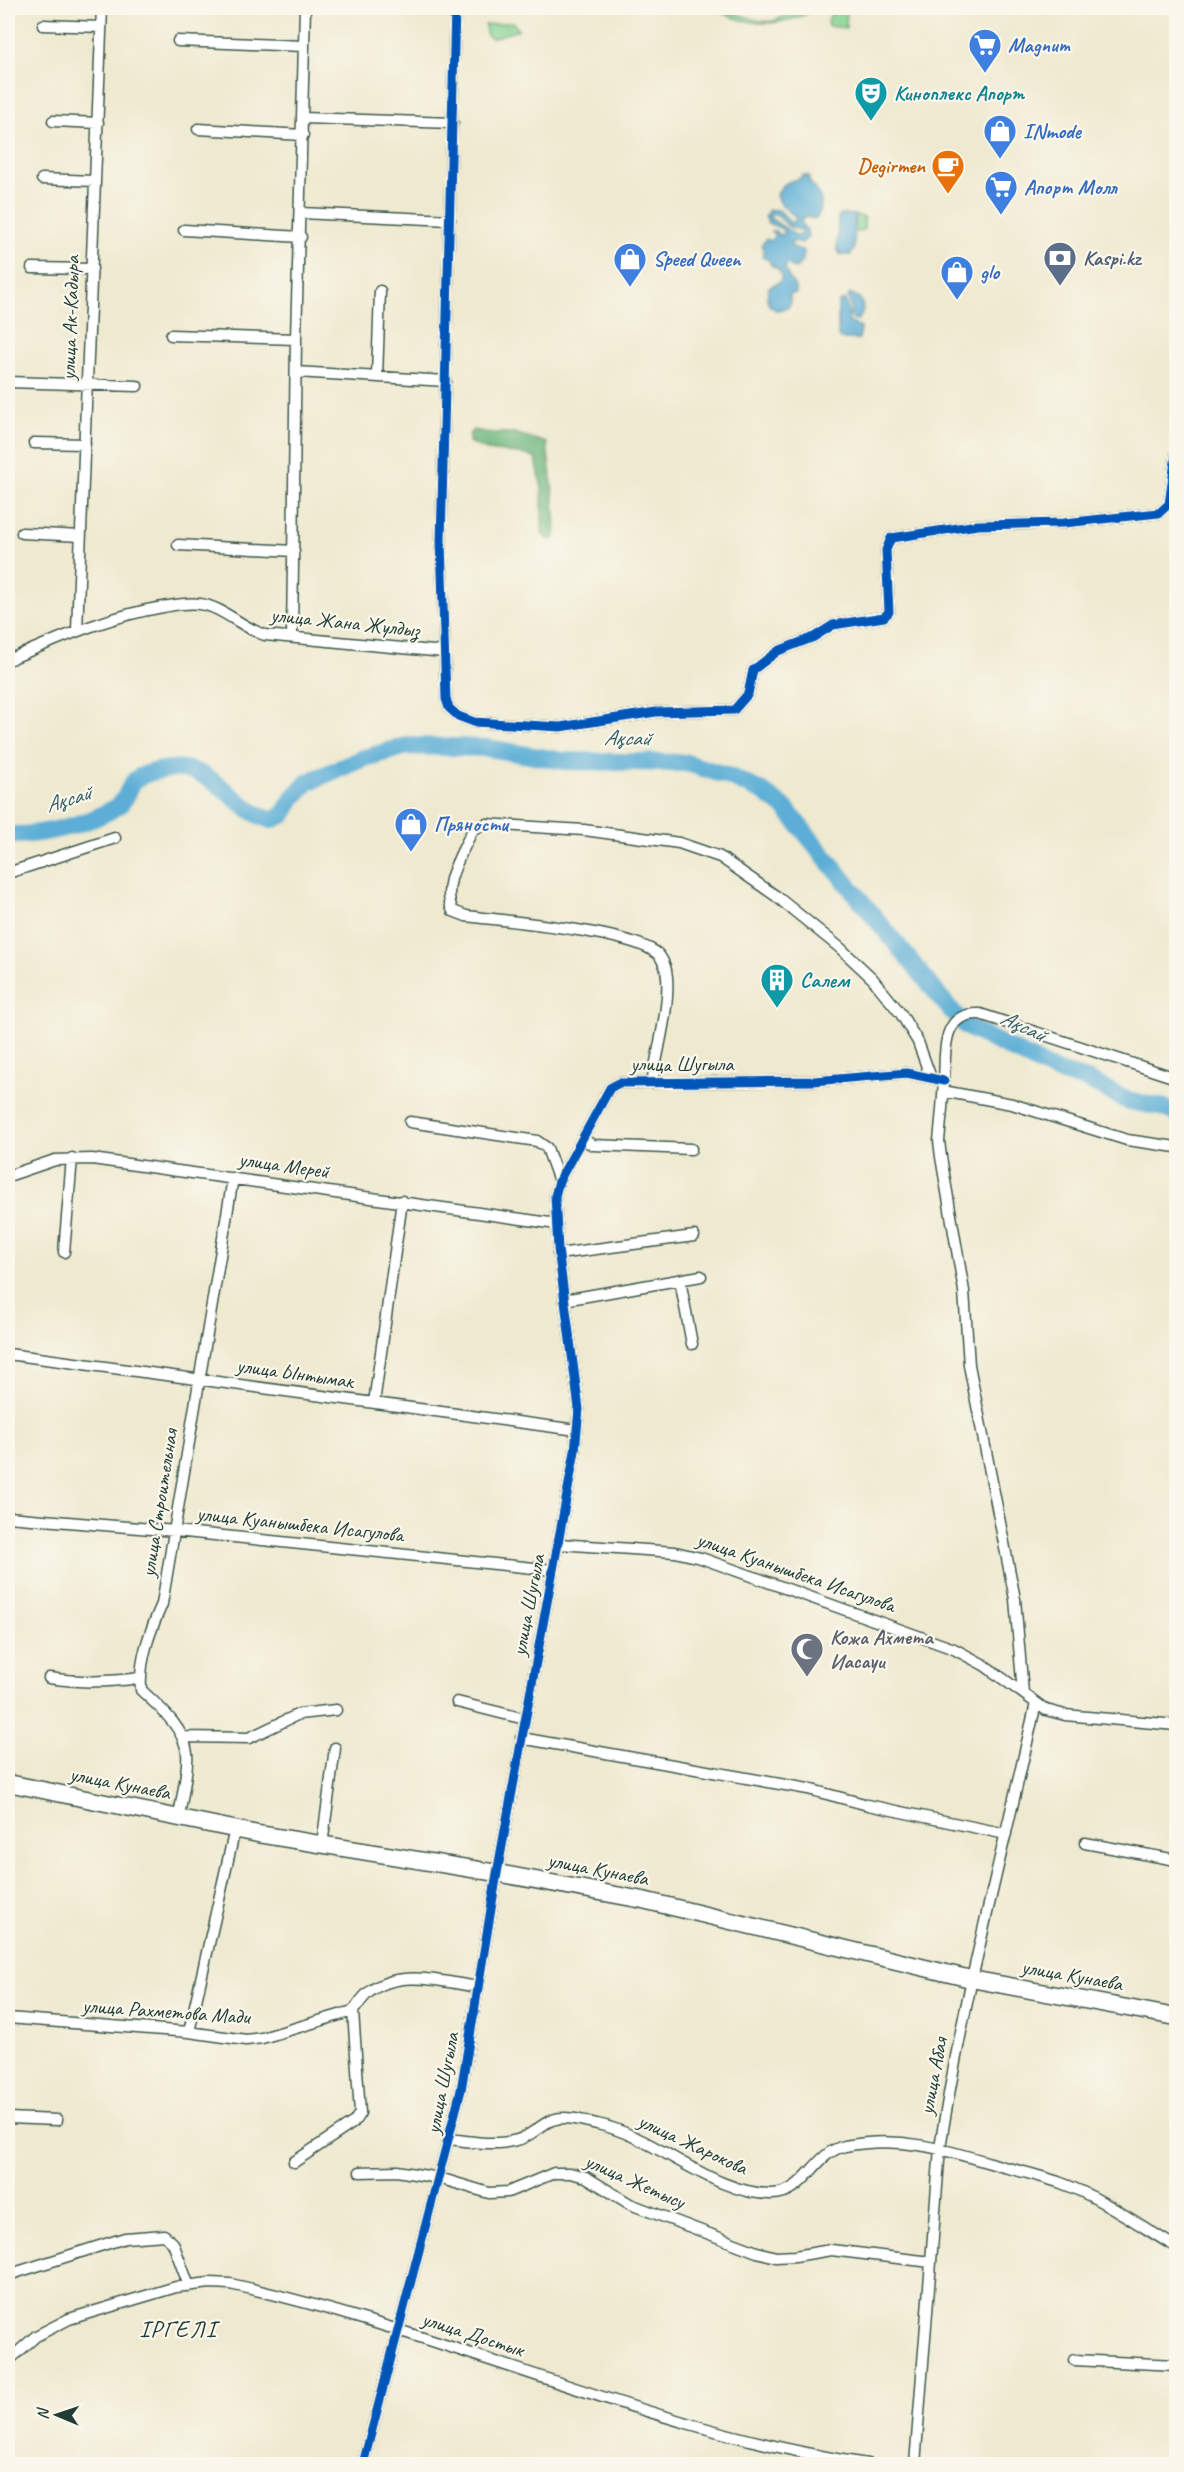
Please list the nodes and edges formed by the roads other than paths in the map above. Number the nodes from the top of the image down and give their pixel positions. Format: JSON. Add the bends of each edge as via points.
{"nodes":[{"id":1,"x":102,"y":8,"type":"edge"},
{"id":2,"x":305,"y":8,"type":"edge"},
{"id":3,"x":455,"y":8,"type":"edge"},
{"id":4,"x":43,"y":25,"type":"dead end"},
{"id":5,"x":101,"y":27,"type":"junction"},
{"id":6,"x":178,"y":41,"type":"dead end"},
{"id":7,"x":304,"y":46,"type":"junction"},
{"id":8,"x":303,"y":117,"type":"junction"},
{"id":9,"x":54,"y":121,"type":"dead end"},
{"id":10,"x":98,"y":123,"type":"junction"},
{"id":11,"x":453,"y":123,"type":"junction"},
{"id":12,"x":198,"y":129,"type":"dead end"},
{"id":13,"x":303,"y":135,"type":"junction"},
{"id":14,"x":42,"y":179,"type":"dead end"},
{"id":15,"x":95,"y":181,"type":"junction"},
{"id":16,"x":301,"y":213,"type":"junction"},
{"id":17,"x":450,"y":220,"type":"junction"},
{"id":18,"x":184,"y":230,"type":"dead end"},
{"id":19,"x":300,"y":237,"type":"junction"},
{"id":20,"x":32,"y":268,"type":"dead end"},
{"id":21,"x":92,"y":269,"type":"junction"},
{"id":22,"x":380,"y":291,"type":"dead end"},
{"id":23,"x":171,"y":335,"type":"dead end"},
{"id":24,"x":296,"y":339,"type":"junction"},
{"id":25,"x":296,"y":372,"type":"junction"},
{"id":26,"x":377,"y":377,"type":"junction"},
{"id":27,"x":446,"y":381,"type":"junction"},
{"id":28,"x":8,"y":382,"type":"edge"},
{"id":29,"x":87,"y":384,"type":"junction"},
{"id":30,"x":137,"y":386,"type":"dead end"},
{"id":31,"x":34,"y":443,"type":"dead end"},
{"id":32,"x":85,"y":444,"type":"junction"},
{"id":33,"x":1176,"y":454,"type":"edge"},
{"id":34,"x":22,"y":533,"type":"dead end"},
{"id":35,"x":81,"y":536,"type":"junction"},
{"id":36,"x":178,"y":545,"type":"dead end"},
{"id":37,"x":294,"y":551,"type":"junction"},
{"id":38,"x":77,"y":630,"type":"junction"},
{"id":39,"x":292,"y":637,"type":"junction"},
{"id":40,"x":444,"y":652,"type":"junction"},
{"id":41,"x":8,"y":660,"type":"edge"},
{"id":42,"x":115,"y":838,"type":"dead end"},
{"id":43,"x":8,"y":873,"type":"edge"},
{"id":44,"x":931,"y":1078,"type":"junction"},
{"id":45,"x":1176,"y":1078,"type":"edge"},
{"id":46,"x":652,"y":1083,"type":"junction"},
{"id":47,"x":944,"y":1086,"type":"junction"},
{"id":48,"x":410,"y":1122,"type":"dead end"},
{"id":49,"x":582,"y":1139,"type":"junction"},
{"id":50,"x":1176,"y":1147,"type":"edge"},
{"id":51,"x":691,"y":1149,"type":"dead end"},
{"id":52,"x":72,"y":1158,"type":"junction"},
{"id":53,"x":8,"y":1176,"type":"edge"},
{"id":54,"x":232,"y":1178,"type":"junction"},
{"id":55,"x":559,"y":1181,"type":"junction"},
{"id":56,"x":402,"y":1201,"type":"junction"},
{"id":57,"x":557,"y":1224,"type":"junction"},
{"id":58,"x":694,"y":1236,"type":"dead end"},
{"id":59,"x":64,"y":1252,"type":"dead end"},
{"id":60,"x":558,"y":1254,"type":"junction"},
{"id":61,"x":701,"y":1276,"type":"dead end"},
{"id":62,"x":680,"y":1280,"type":"junction"},
{"id":63,"x":564,"y":1300,"type":"junction"},
{"id":64,"x":692,"y":1344,"type":"dead end"},
{"id":65,"x":8,"y":1354,"type":"edge"},
{"id":66,"x":199,"y":1380,"type":"junction"},
{"id":67,"x":374,"y":1403,"type":"junction"},
{"id":68,"x":577,"y":1430,"type":"junction"},
{"id":69,"x":8,"y":1517,"type":"edge"},
{"id":70,"x":175,"y":1531,"type":"junction"},
{"id":71,"x":559,"y":1544,"type":"junction"},
{"id":72,"x":553,"y":1570,"type":"junction"},
{"id":73,"x":49,"y":1678,"type":"dead end"},
{"id":74,"x":140,"y":1678,"type":"junction"},
{"id":75,"x":1023,"y":1693,"type":"junction"},
{"id":76,"x":458,"y":1702,"type":"dead end"},
{"id":77,"x":1036,"y":1703,"type":"junction"},
{"id":78,"x":336,"y":1710,"type":"dead end"},
{"id":79,"x":525,"y":1719,"type":"junction"},
{"id":80,"x":1176,"y":1725,"type":"edge"},
{"id":81,"x":182,"y":1737,"type":"junction"},
{"id":82,"x":521,"y":1738,"type":"junction"},
{"id":83,"x":335,"y":1748,"type":"dead end"},
{"id":84,"x":8,"y":1783,"type":"edge"},
{"id":85,"x":179,"y":1817,"type":"junction"},
{"id":86,"x":235,"y":1829,"type":"junction"},
{"id":87,"x":1006,"y":1834,"type":"junction"},
{"id":88,"x":1085,"y":1844,"type":"dead end"},
{"id":89,"x":322,"y":1845,"type":"junction"},
{"id":90,"x":1176,"y":1860,"type":"edge"},
{"id":91,"x":496,"y":1873,"type":"junction"},
{"id":92,"x":972,"y":1980,"type":"junction"},
{"id":93,"x":478,"y":1987,"type":"junction"},
{"id":94,"x":353,"y":2011,"type":"junction"},
{"id":95,"x":1176,"y":2017,"type":"edge"},
{"id":96,"x":8,"y":2018,"type":"edge"},
{"id":97,"x":189,"y":2032,"type":"junction"},
{"id":98,"x":8,"y":2118,"type":"edge"},
{"id":99,"x":57,"y":2120,"type":"dead end"},
{"id":100,"x":450,"y":2139,"type":"junction"},
{"id":101,"x":940,"y":2148,"type":"junction"},
{"id":102,"x":294,"y":2162,"type":"dead end"},
{"id":103,"x":360,"y":2172,"type":"dead end"},
{"id":104,"x":438,"y":2178,"type":"junction"},
{"id":105,"x":1176,"y":2247,"type":"edge"},
{"id":106,"x":931,"y":2262,"type":"junction"},
{"id":107,"x":8,"y":2275,"type":"edge"},
{"id":108,"x":189,"y":2286,"type":"junction"},
{"id":109,"x":397,"y":2330,"type":"junction"},
{"id":110,"x":1074,"y":2360,"type":"dead end"},
{"id":111,"x":8,"y":2361,"type":"edge"},
{"id":112,"x":1176,"y":2365,"type":"edge"},
{"id":113,"x":363,"y":2464,"type":"edge"},
{"id":114,"x":867,"y":2464,"type":"edge"},
{"id":115,"x":915,"y":2464,"type":"edge"}],
"edges":[{"from":1,"to":5,"type":"street","name":"улица Ак-Кадыра"},
{"from":2,"to":7,"type":"street"},
{"from":3,"to":11,"type":"street"},
{"from":4,"to":5,"type":"street"},
{"from":5,"to":10,"type":"street","name":"улица Ак-Кадыра"},
{"from":6,"to":7,"type":"street"},
{"from":7,"to":8,"type":"street"},
{"from":8,"to":11,"type":"street"},
{"from":8,"to":13,"type":"street"},
{"from":9,"to":10,"type":"street"},
{"from":10,"to":15,"type":"street","name":"улица Ак-Кадыра"},
{"from":11,"to":17,"type":"street"},
{"from":12,"to":13,"type":"street"},
{"from":13,"to":16,"type":"street"},
{"from":14,"to":15,"type":"street"},
{"from":15,"to":21,"type":"street","name":"улица Ак-Кадыра"},
{"from":16,"to":17,"type":"street"},
{"from":16,"to":19,"type":"street"},
{"from":17,"to":27,"type":"street"},
{"from":18,"to":19,"type":"street"},
{"from":19,"to":24,"type":"street"},
{"from":20,"to":21,"type":"street"},
{"from":21,"to":29,"type":"street","name":"улица Ак-Кадыра"},
{"from":22,"to":26,"type":"street"},
{"from":23,"to":24,"type":"street"},
{"from":24,"to":25,"type":"street"},
{"from":25,"to":26,"type":"street"},
{"from":25,"to":37,"type":"street"},
{"from":26,"to":27,"type":"street"},
{"from":27,"to":40,"type":"street","via":[[441,541]]},
{"from":28,"to":29,"type":"street"},
{"from":29,"to":30,"type":"street"},
{"from":29,"to":32,"type":"street","name":"улица Ак-Кадыра"},
{"from":31,"to":32,"type":"street"},
{"from":32,"to":35,"type":"street","name":"улица Ак-Кадыра"},
{"from":33,"to":40,"type":"street","via":[[1169,504],[1159,513],[1064,523],[978,525],[891,538],[886,550],[889,612],[833,625],[778,651],[753,670],[748,694],[734,710],[656,712],[560,727],[474,722],[449,708]]},
{"from":34,"to":35,"type":"street"},
{"from":35,"to":38,"type":"street","name":"улица Ак-Кадыра"},
{"from":36,"to":37,"type":"street"},
{"from":37,"to":39,"type":"street"},
{"from":38,"to":39,"type":"street","name":"улица Жана Жулдыз","via":[[184,603],[213,608],[266,635]]},
{"from":38,"to":41,"type":"street","name":"улица Жана Жулдыз"},
{"from":39,"to":40,"type":"street","name":"улица Жана Жулдыз"},
{"from":42,"to":43,"type":"street"},
{"from":44,"to":46,"type":"street","name":"улица Шугыла","via":[[907,1073],[814,1082]]},
{"from":44,"to":46,"type":"street","via":[[918,1042],[872,978],[776,896],[720,856],[679,843],[584,830],[486,824],[473,829],[448,887],[448,902],[453,911],[594,933],[639,944],[658,954],[666,968],[668,988]]},
{"from":44,"to":47,"type":"street","name":"улица Шугыла"},
{"from":45,"to":47,"type":"street","via":[[970,1014],[958,1020],[945,1041]]},
{"from":46,"to":49,"type":"street","name":"улица Шугыла","via":[[619,1083],[610,1088]]},
{"from":47,"to":50,"type":"street","name":"улица Шугыла","via":[[1127,1140]]},
{"from":47,"to":75,"type":"street","via":[[941,1157],[964,1291],[969,1365],[1015,1599]]},
{"from":48,"to":55,"type":"street","via":[[537,1141],[547,1148]]},
{"from":49,"to":51,"type":"street","via":[[593,1145]]},
{"from":49,"to":55,"type":"street","name":"улица Шугыла"},
{"from":52,"to":53,"type":"street","name":"улица Мерей"},
{"from":52,"to":54,"type":"street","name":"улица Мерей"},
{"from":52,"to":59,"type":"street"},
{"from":54,"to":56,"type":"street","name":"улица Мерей"},
{"from":54,"to":66,"type":"street","name":"улица Строительная"},
{"from":55,"to":57,"type":"street","name":"улица Шугыла","via":[[555,1196]]},
{"from":56,"to":57,"type":"street","name":"улица Мерей"},
{"from":56,"to":67,"type":"street"},
{"from":57,"to":60,"type":"street","name":"улица Шугыла"},
{"from":58,"to":60,"type":"street"},
{"from":60,"to":63,"type":"street","name":"улица Шугыла"},
{"from":61,"to":62,"type":"street"},
{"from":62,"to":63,"type":"street"},
{"from":62,"to":64,"type":"street"},
{"from":63,"to":68,"type":"street","name":"улица Шугыла","via":[[579,1409]]},
{"from":65,"to":66,"type":"street","name":"улица Ынтымак"},
{"from":66,"to":67,"type":"street","name":"улица Ынтымак"},
{"from":66,"to":70,"type":"street","name":"улица Строительная"},
{"from":67,"to":68,"type":"street","name":"улица Ынтымак"},
{"from":68,"to":71,"type":"street","name":"улица Шугыла"},
{"from":69,"to":70,"type":"street","name":"улица Куанышбека Исагулова"},
{"from":70,"to":72,"type":"street","name":"улица Куанышбека Исагулова"},
{"from":70,"to":74,"type":"street","name":"улица Строительная","via":[[162,1604],[148,1636]]},
{"from":71,"to":72,"type":"street","name":"улица Шугыла"},
{"from":71,"to":75,"type":"street","name":"улица Куанышбека Исагулова","via":[[675,1552],[700,1558],[954,1649]]},
{"from":72,"to":79,"type":"street","name":"улица Шугыла"},
{"from":73,"to":74,"type":"street","via":[[82,1683]]},
{"from":74,"to":81,"type":"street","via":[[141,1690],[166,1714]]},
{"from":75,"to":77,"type":"street","name":"улица Куанышбека Исагулова"},
{"from":76,"to":79,"type":"street"},
{"from":77,"to":80,"type":"street","name":"улица Куанышбека Исагулова","via":[[1065,1715]]},
{"from":77,"to":87,"type":"street","name":"улица Абая"},
{"from":78,"to":81,"type":"street","via":[[299,1714],[249,1737]]},
{"from":79,"to":82,"type":"street","name":"улица Шугыла"},
{"from":81,"to":85,"type":"street","via":[[187,1754]]},
{"from":82,"to":87,"type":"street","via":[[808,1789]]},
{"from":82,"to":91,"type":"street","name":"улица Шугыла"},
{"from":83,"to":89,"type":"street"},
{"from":84,"to":85,"type":"main road","name":"улица Кунаева"},
{"from":85,"to":86,"type":"main road","name":"улица Кунаева"},
{"from":86,"to":89,"type":"main road","name":"улица Кунаева"},
{"from":86,"to":97,"type":"street"},
{"from":87,"to":92,"type":"street","name":"улица Абая"},
{"from":88,"to":90,"type":"street"},
{"from":89,"to":91,"type":"main road","name":"улица Кунаева"},
{"from":91,"to":92,"type":"main road","name":"улица Кунаева","via":[[643,1900]]},
{"from":91,"to":93,"type":"street","name":"улица Шугыла"},
{"from":92,"to":95,"type":"main road","name":"улица Кунаева"},
{"from":92,"to":101,"type":"street","name":"улица Абая"},
{"from":93,"to":94,"type":"street","via":[[419,1978],[396,1979],[369,1992]]},
{"from":93,"to":100,"type":"street","name":"улица Шугыла"},
{"from":94,"to":97,"type":"street","name":"улица Рахметова Мади","via":[[262,2038],[246,2040]]},
{"from":94,"to":102,"type":"street","via":[[360,2112],[354,2122]]},
{"from":96,"to":97,"type":"street","name":"улица Рахметова Мади"},
{"from":98,"to":99,"type":"street"},
{"from":100,"to":101,"type":"street","name":"улица Жарокова","via":[[494,2143],[518,2140],[553,2120],[566,2118],[600,2124],[643,2141],[733,2188],[772,2194],[786,2193],[829,2151],[844,2146],[888,2141]]},
{"from":100,"to":104,"type":"street","name":"улица Шугыла"},
{"from":101,"to":105,"type":"street","name":"улица Жарокова","via":[[1062,2184]]},
{"from":101,"to":106,"type":"street","name":"улица Абая"},
{"from":103,"to":104,"type":"street","name":"улица Жетысу","via":[[397,2171]]},
{"from":104,"to":106,"type":"street","name":"улица Жетысу","via":[[489,2193],[508,2192],[554,2173],[570,2173],[586,2177],[630,2204],[766,2255],[795,2256],[831,2250]]},
{"from":104,"to":109,"type":"street","name":"улица Шугыла"},
{"from":106,"to":115,"type":"street","name":"улица Абая"},
{"from":107,"to":108,"type":"street","via":[[125,2238],[164,2235],[173,2243]]},
{"from":108,"to":109,"type":"street","name":"улица Достык","via":[[220,2283],[256,2289]]},
{"from":108,"to":111,"type":"street","name":"улица Достык","via":[[69,2319],[36,2336]]},
{"from":109,"to":113,"type":"street","name":"улица Шугыла"},
{"from":109,"to":114,"type":"street","name":"улица Достык","via":[[706,2428]]},
{"from":110,"to":112,"type":"street"}]}
